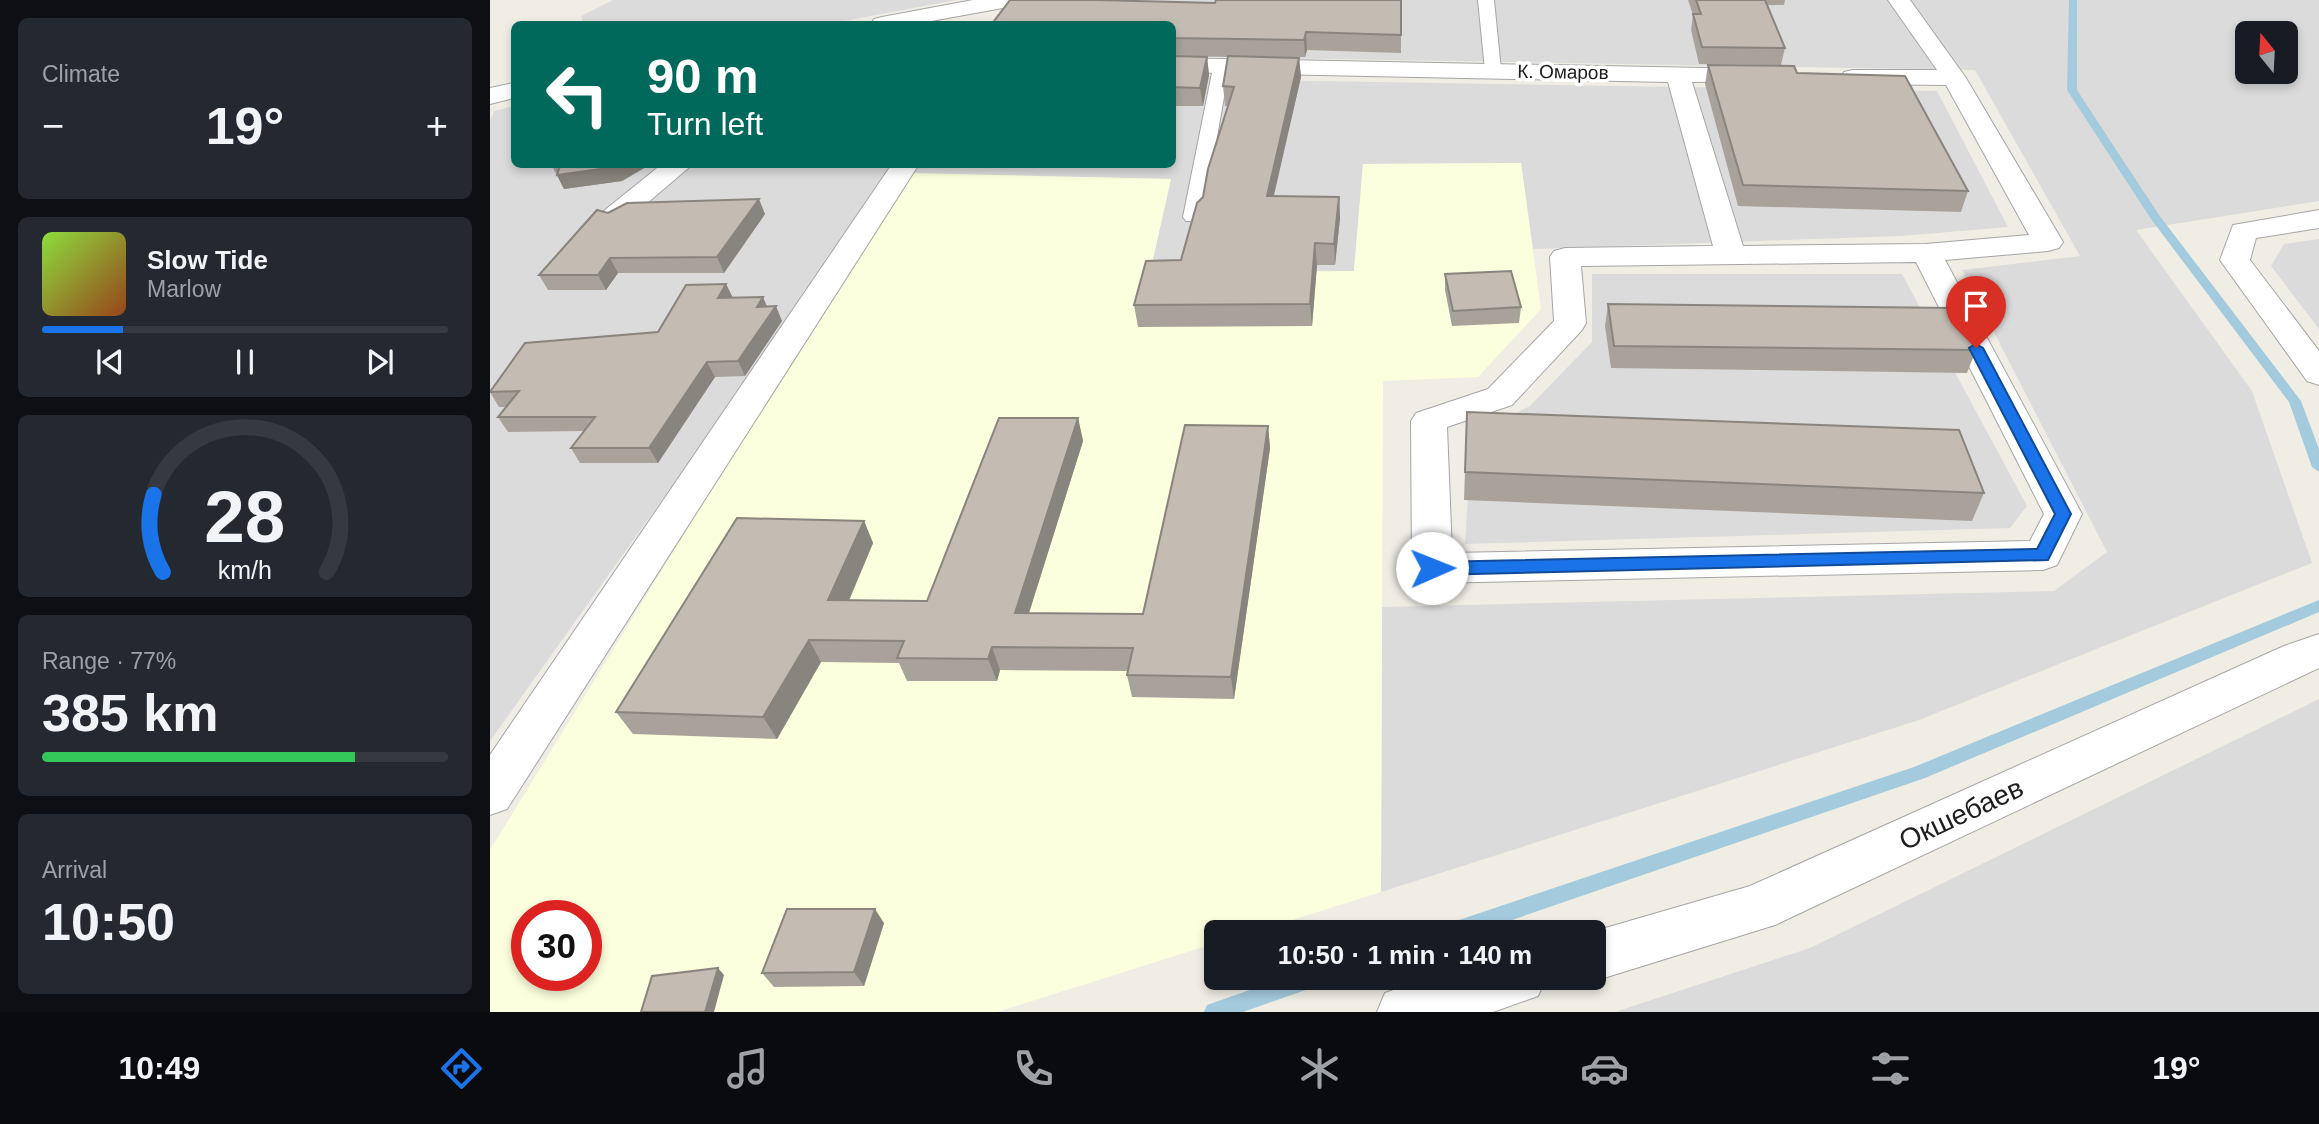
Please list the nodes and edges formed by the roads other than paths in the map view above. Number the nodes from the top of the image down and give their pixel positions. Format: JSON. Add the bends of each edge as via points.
{"nodes":[{"id":1,"x":1008,"y":0,"type":"edge"},
{"id":2,"x":1486,"y":0,"type":"edge"},
{"id":3,"x":1899,"y":0,"type":"edge"},
{"id":4,"x":905,"y":21,"type":"edge"},
{"id":5,"x":1176,"y":65,"type":"edge"},
{"id":6,"x":1221,"y":68,"type":"junction"},
{"id":7,"x":1493,"y":70,"type":"junction"},
{"id":8,"x":1678,"y":75,"type":"junction"},
{"id":9,"x":1775,"y":76,"type":"edge"},
{"id":10,"x":1830,"y":77,"type":"edge"},
{"id":11,"x":1954,"y":78,"type":"junction"},
{"id":12,"x":511,"y":92,"type":"edge"},
{"id":13,"x":490,"y":96,"type":"edge"},
{"id":14,"x":675,"y":168,"type":"edge"},
{"id":15,"x":903,"y":168,"type":"edge"},
{"id":16,"x":615,"y":216,"type":"edge"},
{"id":17,"x":1193,"y":217,"type":"edge"},
{"id":18,"x":2319,"y":219,"type":"edge"},
{"id":19,"x":1926,"y":253,"type":"junction"},
{"id":20,"x":1730,"y":254,"type":"junction"},
{"id":21,"x":2319,"y":374,"type":"edge"},
{"id":22,"x":2319,"y":651,"type":"edge"},
{"id":23,"x":490,"y":794,"type":"edge"},
{"id":24,"x":1606,"y":952,"type":"edge"},
{"id":25,"x":1478,"y":990,"type":"edge"},
{"id":26,"x":1404,"y":1012,"type":"edge"}],
"edges":[{"from":1,"to":4,"type":"street"},
{"from":2,"to":7,"type":"lane"},
{"from":3,"to":11,"type":"street"},
{"from":5,"to":6,"type":"street","name":"К. Омаров"},
{"from":6,"to":7,"type":"street","name":"К. Омаров"},
{"from":6,"to":17,"type":"lane"},
{"from":7,"to":8,"type":"street","name":"К. Омаров"},
{"from":8,"to":9,"type":"street","name":"К. Омаров"},
{"from":8,"to":20,"type":"street"},
{"from":10,"to":11,"type":"street"},
{"from":11,"to":19,"type":"street","via":[[2048,242]]},
{"from":12,"to":13,"type":"street"},
{"from":14,"to":16,"type":"street"},
{"from":15,"to":23,"type":"street"},
{"from":18,"to":21,"type":"street","via":[[2243,231],[2235,260]]},
{"from":19,"to":20,"type":"street"},
{"from":19,"to":20,"type":"street","via":[[2063,514],[2043,555],[1432,568],[1429,421],[1500,397],[1570,323],[1565,257]]},
{"from":22,"to":24,"type":"street","name":"Окшебаев","via":[[1757,908]]},
{"from":25,"to":26,"type":"street"}]}
